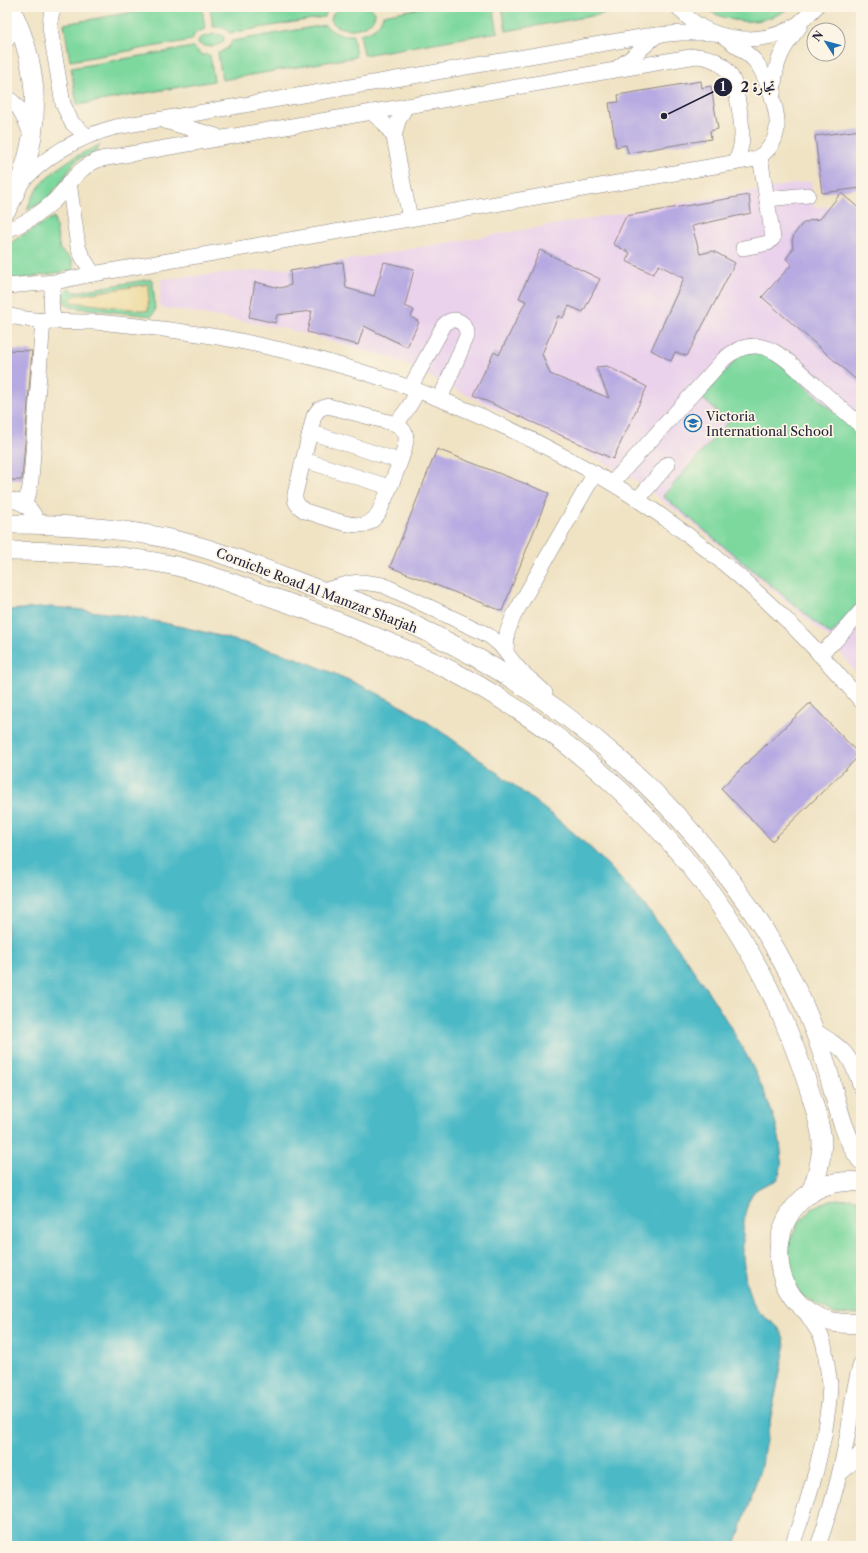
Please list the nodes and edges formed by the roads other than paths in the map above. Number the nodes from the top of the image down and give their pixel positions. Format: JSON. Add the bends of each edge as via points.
{"nodes":[{"id":1,"x":10,"y":7,"type":"edge"},
{"id":2,"x":54,"y":7,"type":"edge"},
{"id":3,"x":678,"y":7,"type":"edge"},
{"id":4,"x":811,"y":12,"type":"edge"},
{"id":5,"x":7,"y":26,"type":"edge"},
{"id":6,"x":657,"y":34,"type":"junction"},
{"id":7,"x":718,"y":34,"type":"junction"},
{"id":8,"x":7,"y":40,"type":"edge"},
{"id":9,"x":613,"y":71,"type":"junction"},
{"id":10,"x":7,"y":98,"type":"edge"},
{"id":11,"x":773,"y":100,"type":"junction"},
{"id":12,"x":406,"y":106,"type":"junction"},
{"id":13,"x":371,"y":112,"type":"junction"},
{"id":14,"x":160,"y":120,"type":"junction"},
{"id":15,"x":87,"y":136,"type":"junction"},
{"id":16,"x":394,"y":137,"type":"junction"},
{"id":17,"x":32,"y":138,"type":"junction"},
{"id":18,"x":222,"y":138,"type":"junction"},
{"id":19,"x":760,"y":156,"type":"junction"},
{"id":20,"x":734,"y":163,"type":"junction"},
{"id":21,"x":69,"y":182,"type":"junction"},
{"id":22,"x":19,"y":186,"type":"junction"},
{"id":23,"x":808,"y":195,"type":"dead end"},
{"id":24,"x":767,"y":199,"type":"junction"},
{"id":25,"x":7,"y":210,"type":"edge"},
{"id":26,"x":410,"y":219,"type":"junction"},
{"id":27,"x":7,"y":230,"type":"edge"},
{"id":28,"x":743,"y":248,"type":"dead end"},
{"id":29,"x":93,"y":274,"type":"junction"},
{"id":30,"x":55,"y":282,"type":"junction"},
{"id":31,"x":7,"y":286,"type":"edge"},
{"id":32,"x":7,"y":315,"type":"edge"},
{"id":33,"x":48,"y":320,"type":"junction"},
{"id":34,"x":414,"y":389,"type":"junction"},
{"id":35,"x":440,"y":399,"type":"junction"},
{"id":36,"x":396,"y":424,"type":"junction"},
{"id":37,"x":861,"y":426,"type":"edge"},
{"id":38,"x":310,"y":432,"type":"junction"},
{"id":39,"x":304,"y":460,"type":"junction"},
{"id":40,"x":399,"y":461,"type":"junction"},
{"id":41,"x":668,"y":464,"type":"dead end"},
{"id":42,"x":595,"y":473,"type":"junction"},
{"id":43,"x":612,"y":483,"type":"junction"},
{"id":44,"x":389,"y":487,"type":"junction"},
{"id":45,"x":638,"y":499,"type":"junction"},
{"id":46,"x":7,"y":500,"type":"edge"},
{"id":47,"x":24,"y":504,"type":"junction"},
{"id":48,"x":8,"y":524,"type":"edge"},
{"id":49,"x":38,"y":524,"type":"junction"},
{"id":50,"x":9,"y":551,"type":"edge"},
{"id":51,"x":323,"y":591,"type":"junction"},
{"id":52,"x":861,"y":611,"type":"edge"},
{"id":53,"x":512,"y":616,"type":"junction"},
{"id":54,"x":484,"y":633,"type":"junction"},
{"id":55,"x":506,"y":651,"type":"junction"},
{"id":56,"x":819,"y":654,"type":"junction"},
{"id":57,"x":861,"y":701,"type":"edge"},
{"id":58,"x":560,"y":710,"type":"junction"},
{"id":59,"x":815,"y":1031,"type":"junction"},
{"id":60,"x":861,"y":1087,"type":"edge"},
{"id":61,"x":861,"y":1160,"type":"edge"},
{"id":62,"x":861,"y":1182,"type":"edge"},
{"id":63,"x":810,"y":1194,"type":"junction"},
{"id":64,"x":802,"y":1307,"type":"junction"},
{"id":65,"x":861,"y":1324,"type":"edge"},
{"id":66,"x":861,"y":1364,"type":"edge"},
{"id":67,"x":861,"y":1452,"type":"edge"},
{"id":68,"x":840,"y":1474,"type":"junction"},
{"id":69,"x":792,"y":1546,"type":"edge"},
{"id":70,"x":818,"y":1546,"type":"edge"}],
"edges":[{"from":1,"to":17,"type":"main road","via":[[23,36],[32,71],[35,104]]},
{"from":2,"to":15,"type":"street","via":[[50,28],[63,104],[72,123]]},
{"from":3,"to":7,"type":"street","via":[[691,20]]},
{"from":4,"to":7,"type":"street","via":[[791,27],[774,35],[748,39]]},
{"from":4,"to":11,"type":"street","via":[[778,59]]},
{"from":5,"to":8,"type":"street"},
{"from":6,"to":7,"type":"street"},
{"from":6,"to":9,"type":"street"},
{"from":6,"to":14,"type":"street"},
{"from":7,"to":11,"type":"street","via":[[755,61],[763,73]]},
{"from":9,"to":12,"type":"street"},
{"from":9,"to":20,"type":"street","via":[[696,56],[711,58],[724,66],[735,86],[742,134],[742,147]]},
{"from":10,"to":17,"type":"street","via":[[20,110]]},
{"from":11,"to":19,"type":"street","via":[[777,133],[769,149]]},
{"from":12,"to":13,"type":"street"},
{"from":12,"to":16,"type":"street","via":[[398,121]]},
{"from":13,"to":16,"type":"street","via":[[384,123]]},
{"from":13,"to":18,"type":"street"},
{"from":14,"to":15,"type":"street","via":[[116,127]]},
{"from":14,"to":18,"type":"street"},
{"from":15,"to":22,"type":"street","via":[[61,149],[38,165]]},
{"from":16,"to":26,"type":"street"},
{"from":17,"to":22,"type":"main road"},
{"from":18,"to":21,"type":"street","via":[[101,159],[86,165]]},
{"from":19,"to":20,"type":"street"},
{"from":19,"to":24,"type":"street"},
{"from":20,"to":26,"type":"street"},
{"from":21,"to":27,"type":"street","via":[[44,209]]},
{"from":21,"to":29,"type":"street","via":[[76,237],[82,256]]},
{"from":22,"to":25,"type":"main road"},
{"from":23,"to":24,"type":"street"},
{"from":24,"to":28,"type":"street","via":[[773,238],[768,243]]},
{"from":26,"to":29,"type":"street"},
{"from":29,"to":30,"type":"street"},
{"from":30,"to":31,"type":"street"},
{"from":30,"to":33,"type":"street","via":[[51,296],[52,312]]},
{"from":32,"to":33,"type":"street"},
{"from":33,"to":34,"type":"street","via":[[139,326],[223,338],[306,356]]},
{"from":33,"to":47,"type":"street","via":[[31,480]]},
{"from":34,"to":35,"type":"street"},
{"from":34,"to":35,"type":"street","via":[[444,325],[450,320],[458,320],[467,328],[467,336]]},
{"from":34,"to":36,"type":"street","via":[[408,408]]},
{"from":35,"to":42,"type":"street","via":[[506,427]]},
{"from":36,"to":38,"type":"street","via":[[328,406],[316,412]]},
{"from":36,"to":40,"type":"street","via":[[405,432],[406,440]]},
{"from":37,"to":43,"type":"street","via":[[782,358],[766,348],[739,348],[724,359]]},
{"from":38,"to":39,"type":"street"},
{"from":38,"to":40,"type":"street"},
{"from":39,"to":44,"type":"street"},
{"from":39,"to":44,"type":"street","via":[[294,498],[298,506],[305,511],[357,526],[366,524],[378,514]]},
{"from":40,"to":44,"type":"street"},
{"from":41,"to":45,"type":"street"},
{"from":42,"to":43,"type":"street"},
{"from":42,"to":53,"type":"street"},
{"from":43,"to":45,"type":"street"},
{"from":45,"to":56,"type":"street","via":[[686,533],[736,574]]},
{"from":46,"to":47,"type":"street"},
{"from":47,"to":49,"type":"street","via":[[33,512]]},
{"from":48,"to":49,"type":"main road","name":"Corniche Road Al Mamzar Sharjah"},
{"from":48,"to":50,"type":"main road"},
{"from":49,"to":51,"type":"main road","name":"Corniche Road Al Mamzar Sharjah","via":[[117,531],[187,543]]},
{"from":50,"to":63,"type":"main road","name":"Corniche Road Al Mamzar Sharjah","via":[[90,554],[168,564],[271,597],[383,639],[451,671],[516,709],[571,750],[623,795],[677,851],[723,911],[762,976],[794,1045],[821,1130],[820,1160]]},
{"from":51,"to":54,"type":"street","via":[[351,583],[383,585]]},
{"from":51,"to":58,"type":"main road","name":"Corniche Road Al Mamzar Sharjah","via":[[395,617],[444,640],[498,670]]},
{"from":52,"to":56,"type":"street","via":[[834,642]]},
{"from":53,"to":54,"type":"street","via":[[499,627]]},
{"from":53,"to":55,"type":"street","via":[[507,633]]},
{"from":54,"to":55,"type":"street"},
{"from":55,"to":58,"type":"street","via":[[520,670],[544,691]]},
{"from":56,"to":57,"type":"street"},
{"from":58,"to":59,"type":"main road","name":"Corniche Road Al Mamzar Sharjah","via":[[641,779],[721,866],[744,898],[785,966]]},
{"from":59,"to":60,"type":"street","via":[[844,1051]]},
{"from":59,"to":61,"type":"main road","name":"Corniche Road Al Mamzar Sharjah","via":[[844,1123]]},
{"from":62,"to":63,"type":"main road","via":[[829,1184]]},
{"from":63,"to":64,"type":"main road","via":[[794,1208],[788,1218],[778,1249],[784,1281],[794,1299]]},
{"from":64,"to":65,"type":"main road","via":[[830,1322]]},
{"from":64,"to":69,"type":"street","via":[[821,1336],[829,1390],[824,1436],[816,1471]]},
{"from":66,"to":68,"type":"street","via":[[854,1386]]},
{"from":67,"to":68,"type":"street"},
{"from":68,"to":70,"type":"street"}]}
